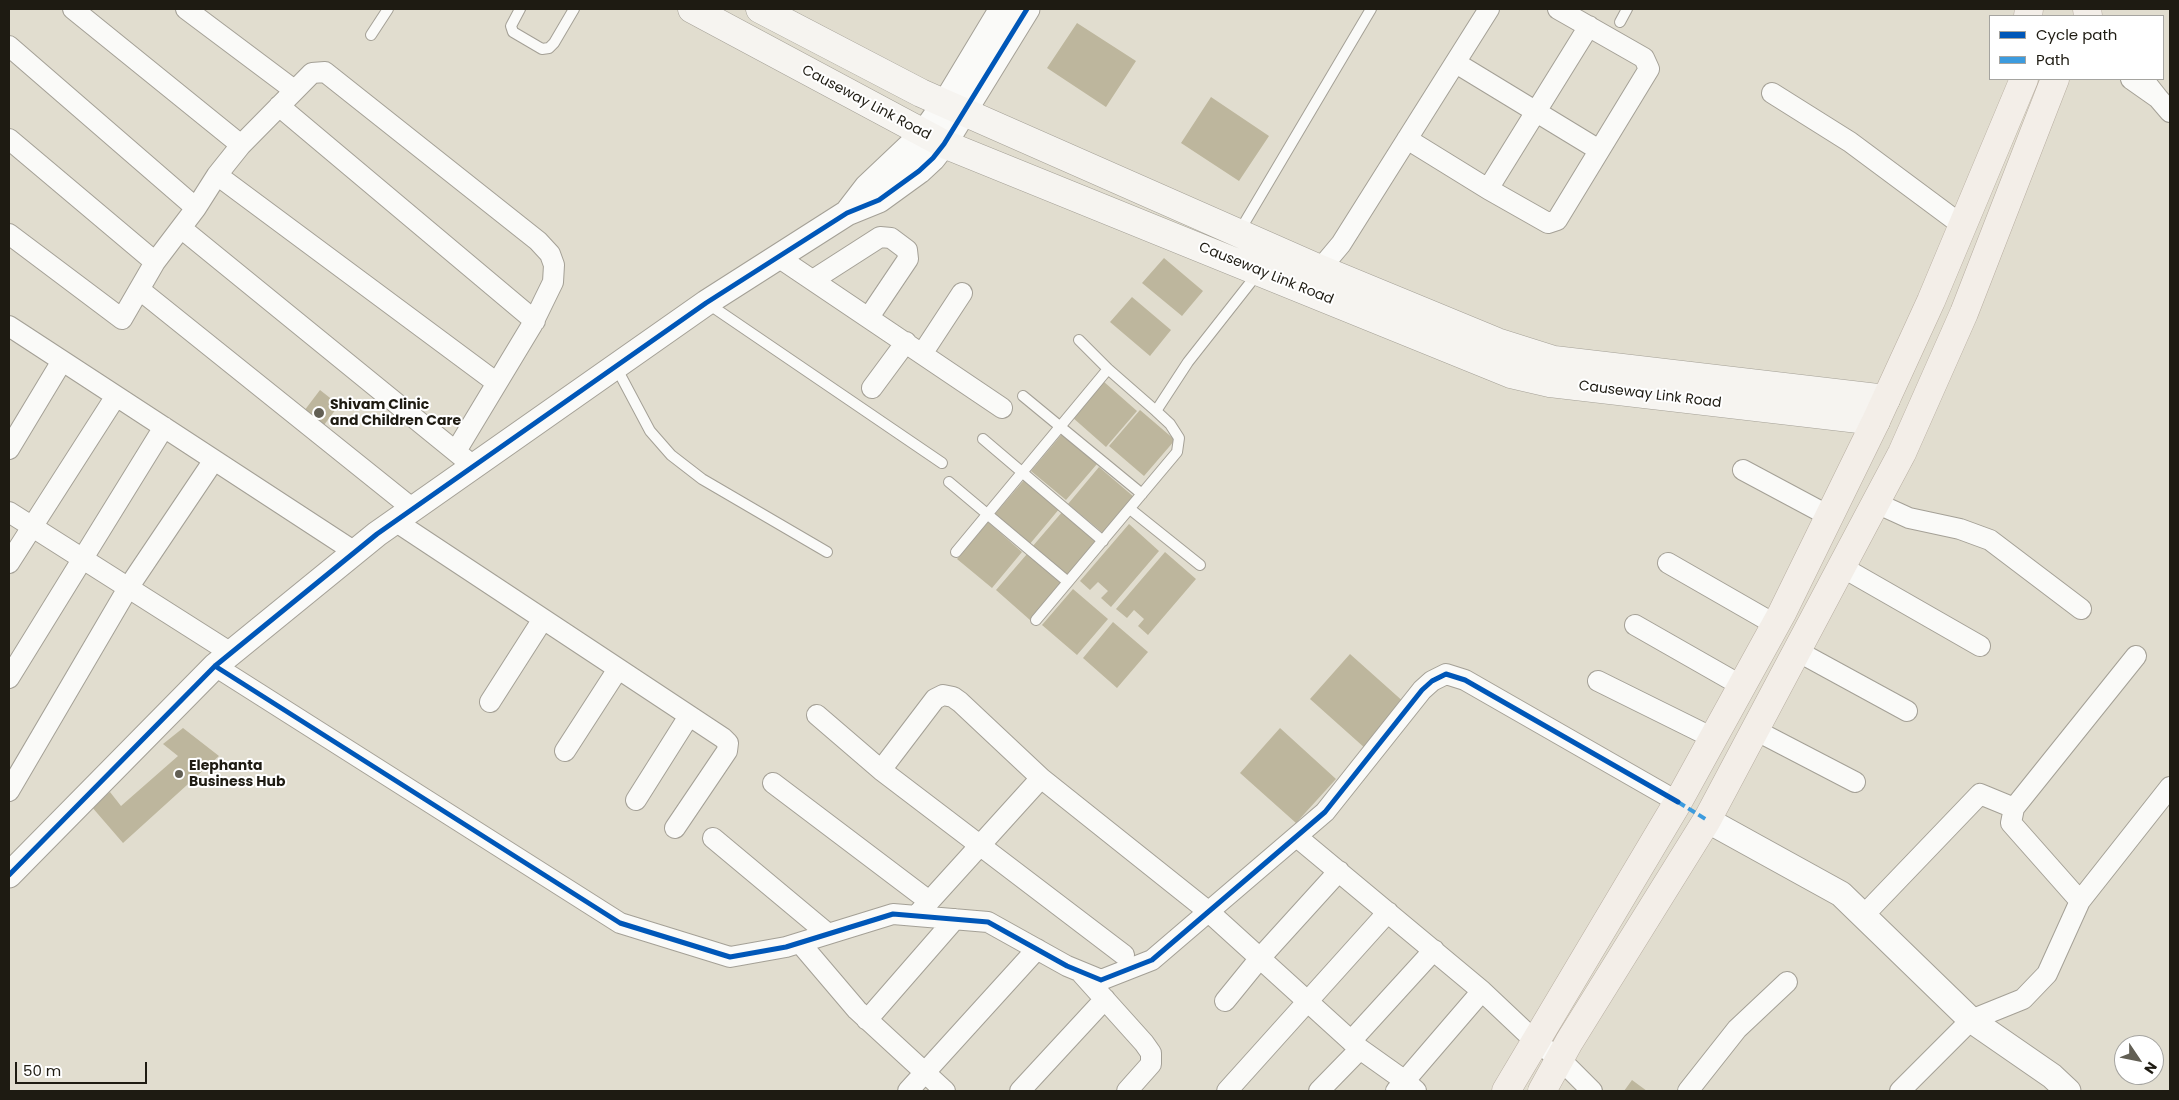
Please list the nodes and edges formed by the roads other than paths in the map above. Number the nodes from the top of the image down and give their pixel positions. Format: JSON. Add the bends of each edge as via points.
{"nodes":[{"id":1,"x":73,"y":9,"type":"edge"},
{"id":2,"x":186,"y":9,"type":"edge"},
{"id":3,"x":388,"y":9,"type":"edge"},
{"id":4,"x":520,"y":9,"type":"edge"},
{"id":5,"x":574,"y":9,"type":"edge"},
{"id":6,"x":692,"y":9,"type":"edge"},
{"id":7,"x":760,"y":9,"type":"edge"},
{"id":8,"x":1002,"y":9,"type":"edge"},
{"id":9,"x":1027,"y":9,"type":"edge"},
{"id":10,"x":1371,"y":9,"type":"edge"},
{"id":11,"x":1489,"y":9,"type":"edge"},
{"id":12,"x":1558,"y":9,"type":"edge"},
{"id":13,"x":1627,"y":9,"type":"edge"},
{"id":14,"x":1620,"y":22,"type":"dead end"},
{"id":15,"x":1589,"y":26,"type":"junction"},
{"id":16,"x":371,"y":35,"type":"dead end"},
{"id":17,"x":9,"y":46,"type":"edge"},
{"id":18,"x":1456,"y":63,"type":"junction"},
{"id":19,"x":2024,"y":80,"type":"edge"},
{"id":20,"x":2055,"y":80,"type":"edge"},
{"id":21,"x":2132,"y":80,"type":"edge"},
{"id":22,"x":2144,"y":80,"type":"edge"},
{"id":23,"x":294,"y":90,"type":"junction"},
{"id":24,"x":1772,"y":93,"type":"dead end"},
{"id":25,"x":2164,"y":105,"type":"edge"},
{"id":26,"x":278,"y":106,"type":"junction"},
{"id":27,"x":956,"y":107,"type":"junction"},
{"id":28,"x":1535,"y":111,"type":"junction"},
{"id":29,"x":9,"y":139,"type":"edge"},
{"id":30,"x":934,"y":139,"type":"junction"},
{"id":31,"x":1407,"y":139,"type":"junction"},
{"id":32,"x":241,"y":145,"type":"junction"},
{"id":33,"x":1599,"y":150,"type":"junction"},
{"id":34,"x":217,"y":175,"type":"junction"},
{"id":35,"x":1488,"y":189,"type":"junction"},
{"id":36,"x":196,"y":208,"type":"junction"},
{"id":37,"x":1963,"y":226,"type":"junction"},
{"id":38,"x":181,"y":228,"type":"junction"},
{"id":39,"x":1238,"y":232,"type":"junction"},
{"id":40,"x":9,"y":234,"type":"edge"},
{"id":41,"x":778,"y":257,"type":"junction"},
{"id":42,"x":155,"y":262,"type":"junction"},
{"id":43,"x":1320,"y":269,"type":"junction"},
{"id":44,"x":1260,"y":271,"type":"junction"},
{"id":45,"x":813,"y":280,"type":"junction"},
{"id":46,"x":140,"y":290,"type":"junction"},
{"id":47,"x":962,"y":293,"type":"dead end"},
{"id":48,"x":706,"y":303,"type":"junction"},
{"id":49,"x":869,"y":318,"type":"junction"},
{"id":50,"x":535,"y":321,"type":"junction"},
{"id":51,"x":9,"y":326,"type":"edge"},
{"id":52,"x":1079,"y":340,"type":"dead end"},
{"id":53,"x":906,"y":342,"type":"junction"},
{"id":54,"x":922,"y":354,"type":"junction"},
{"id":55,"x":62,"y":361,"type":"junction"},
{"id":56,"x":616,"y":366,"type":"junction"},
{"id":57,"x":1108,"y":369,"type":"junction"},
{"id":58,"x":497,"y":383,"type":"junction"},
{"id":59,"x":872,"y":388,"type":"dead end"},
{"id":60,"x":116,"y":396,"type":"junction"},
{"id":61,"x":1023,"y":396,"type":"dead end"},
{"id":62,"x":1002,"y":408,"type":"dead end"},
{"id":63,"x":1881,"y":410,"type":"junction"},
{"id":64,"x":1156,"y":411,"type":"junction"},
{"id":65,"x":164,"y":427,"type":"junction"},
{"id":66,"x":1060,"y":428,"type":"junction"},
{"id":67,"x":983,"y":439,"type":"dead end"},
{"id":68,"x":9,"y":449,"type":"edge"},
{"id":69,"x":465,"y":458,"type":"junction"},
{"id":70,"x":214,"y":460,"type":"junction"},
{"id":71,"x":942,"y":464,"type":"dead end"},
{"id":72,"x":1743,"y":470,"type":"dead end"},
{"id":73,"x":1023,"y":473,"type":"junction"},
{"id":74,"x":948,"y":482,"type":"dead end"},
{"id":75,"x":1142,"y":494,"type":"junction"},
{"id":76,"x":1876,"y":503,"type":"junction"},
{"id":77,"x":1130,"y":509,"type":"junction"},
{"id":78,"x":9,"y":512,"type":"edge"},
{"id":79,"x":988,"y":514,"type":"junction"},
{"id":80,"x":404,"y":515,"type":"junction"},
{"id":81,"x":1830,"y":516,"type":"junction"},
{"id":82,"x":32,"y":527,"type":"junction"},
{"id":83,"x":1103,"y":541,"type":"junction"},
{"id":84,"x":355,"y":552,"type":"junction"},
{"id":85,"x":827,"y":552,"type":"dead end"},
{"id":86,"x":956,"y":552,"type":"dead end"},
{"id":87,"x":82,"y":559,"type":"junction"},
{"id":88,"x":9,"y":562,"type":"edge"},
{"id":89,"x":1668,"y":563,"type":"dead end"},
{"id":90,"x":1200,"y":565,"type":"dead end"},
{"id":91,"x":1842,"y":567,"type":"junction"},
{"id":92,"x":1068,"y":582,"type":"junction"},
{"id":93,"x":128,"y":588,"type":"junction"},
{"id":94,"x":2081,"y":609,"type":"dead end"},
{"id":95,"x":543,"y":619,"type":"junction"},
{"id":96,"x":1036,"y":620,"type":"dead end"},
{"id":97,"x":1776,"y":624,"type":"junction"},
{"id":98,"x":1635,"y":625,"type":"dead end"},
{"id":99,"x":1980,"y":646,"type":"dead end"},
{"id":100,"x":1797,"y":651,"type":"junction"},
{"id":101,"x":2136,"y":656,"type":"dead end"},
{"id":102,"x":223,"y":660,"type":"junction"},
{"id":103,"x":618,"y":669,"type":"junction"},
{"id":104,"x":9,"y":678,"type":"edge"},
{"id":105,"x":1598,"y":681,"type":"dead end"},
{"id":106,"x":1742,"y":686,"type":"junction"},
{"id":107,"x":490,"y":702,"type":"dead end"},
{"id":108,"x":1907,"y":711,"type":"dead end"},
{"id":109,"x":817,"y":715,"type":"dead end"},
{"id":110,"x":689,"y":716,"type":"junction"},
{"id":111,"x":1755,"y":730,"type":"junction"},
{"id":112,"x":1713,"y":738,"type":"junction"},
{"id":113,"x":565,"y":750,"type":"dead end"},
{"id":114,"x":881,"y":770,"type":"junction"},
{"id":115,"x":1041,"y":778,"type":"junction"},
{"id":116,"x":1856,"y":782,"type":"dead end"},
{"id":117,"x":773,"y":783,"type":"dead end"},
{"id":118,"x":9,"y":791,"type":"edge"},
{"id":119,"x":2167,"y":798,"type":"edge"},
{"id":120,"x":636,"y":800,"type":"dead end"},
{"id":121,"x":1678,"y":802,"type":"junction"},
{"id":122,"x":2014,"y":808,"type":"junction"},
{"id":123,"x":1707,"y":820,"type":"junction"},
{"id":124,"x":675,"y":828,"type":"dead end"},
{"id":125,"x":1297,"y":837,"type":"junction"},
{"id":126,"x":714,"y":838,"type":"dead end"},
{"id":127,"x":980,"y":846,"type":"junction"},
{"id":128,"x":1338,"y":872,"type":"junction"},
{"id":129,"x":9,"y":875,"type":"edge"},
{"id":130,"x":930,"y":901,"type":"junction"},
{"id":131,"x":2080,"y":901,"type":"junction"},
{"id":132,"x":1209,"y":912,"type":"junction"},
{"id":133,"x":1388,"y":912,"type":"junction"},
{"id":134,"x":916,"y":916,"type":"junction"},
{"id":135,"x":1863,"y":916,"type":"junction"},
{"id":136,"x":955,"y":919,"type":"junction"},
{"id":137,"x":828,"y":934,"type":"junction"},
{"id":138,"x":800,"y":942,"type":"junction"},
{"id":139,"x":1037,"y":949,"type":"junction"},
{"id":140,"x":1434,"y":950,"type":"junction"},
{"id":141,"x":1124,"y":955,"type":"dead end"},
{"id":142,"x":1260,"y":958,"type":"junction"},
{"id":143,"x":1079,"y":971,"type":"junction"},
{"id":144,"x":1787,"y":982,"type":"dead end"},
{"id":145,"x":1482,"y":990,"type":"junction"},
{"id":146,"x":1105,"y":999,"type":"junction"},
{"id":147,"x":1226,"y":1001,"type":"dead end"},
{"id":148,"x":1308,"y":1002,"type":"junction"},
{"id":149,"x":867,"y":1020,"type":"junction"},
{"id":150,"x":1971,"y":1020,"type":"junction"},
{"id":151,"x":1535,"y":1041,"type":"junction"},
{"id":152,"x":1356,"y":1045,"type":"junction"},
{"id":153,"x":1560,"y":1059,"type":"junction"},
{"id":154,"x":924,"y":1072,"type":"junction"},
{"id":155,"x":1406,"y":1088,"type":"edge"},
{"id":156,"x":908,"y":1091,"type":"edge"},
{"id":157,"x":945,"y":1091,"type":"edge"},
{"id":158,"x":1020,"y":1091,"type":"edge"},
{"id":159,"x":1127,"y":1091,"type":"edge"},
{"id":160,"x":1227,"y":1091,"type":"edge"},
{"id":161,"x":1319,"y":1091,"type":"edge"},
{"id":162,"x":1506,"y":1091,"type":"edge"},
{"id":163,"x":1542,"y":1091,"type":"edge"},
{"id":164,"x":1592,"y":1091,"type":"edge"},
{"id":165,"x":1688,"y":1091,"type":"edge"},
{"id":166,"x":1900,"y":1091,"type":"edge"},
{"id":167,"x":2068,"y":1091,"type":"edge"}],
"edges":[{"from":1,"to":32,"type":"street"},
{"from":2,"to":23,"type":"street"},
{"from":3,"to":16,"type":"lane"},
{"from":4,"to":5,"type":"lane","via":[[513,20],[514,32],[542,49],[554,43]]},
{"from":6,"to":30,"type":"main road","name":"Causeway Link Road"},
{"from":7,"to":27,"type":"main road","name":"Causeway Link Road","via":[[921,93]]},
{"from":8,"to":27,"type":"street"},
{"from":9,"to":27,"type":"street"},
{"from":10,"to":39,"type":"lane"},
{"from":11,"to":18,"type":"street"},
{"from":12,"to":15,"type":"street"},
{"from":13,"to":14,"type":"lane"},
{"from":15,"to":28,"type":"street"},
{"from":15,"to":33,"type":"street","via":[[1644,58],[1649,69]]},
{"from":17,"to":36,"type":"street"},
{"from":18,"to":28,"type":"street"},
{"from":18,"to":31,"type":"street"},
{"from":19,"to":37,"type":"main road"},
{"from":20,"to":76,"type":"main road","via":[[1964,313],[1902,453]]},
{"from":21,"to":25,"type":"street"},
{"from":22,"to":25,"type":"street"},
{"from":23,"to":26,"type":"street"},
{"from":23,"to":50,"type":"street","via":[[312,73],[325,72],[538,242],[550,254],[554,265],[553,282]]},
{"from":24,"to":37,"type":"street","via":[[1850,142]]},
{"from":26,"to":32,"type":"street"},
{"from":26,"to":50,"type":"street"},
{"from":27,"to":30,"type":"street"},
{"from":27,"to":39,"type":"main road","name":"Causeway Link Road"},
{"from":28,"to":33,"type":"street"},
{"from":28,"to":35,"type":"street"},
{"from":29,"to":42,"type":"street"},
{"from":30,"to":41,"type":"street","via":[[919,171],[879,200],[847,213]]},
{"from":30,"to":44,"type":"main road","name":"Causeway Link Road"},
{"from":31,"to":35,"type":"street"},
{"from":31,"to":43,"type":"street","via":[[1340,244]]},
{"from":32,"to":34,"type":"street"},
{"from":33,"to":35,"type":"street","via":[[1558,220],[1548,223]]},
{"from":34,"to":36,"type":"street"},
{"from":34,"to":58,"type":"street"},
{"from":36,"to":38,"type":"street"},
{"from":37,"to":63,"type":"main road"},
{"from":38,"to":42,"type":"street"},
{"from":38,"to":69,"type":"street"},
{"from":39,"to":43,"type":"main road","name":"Causeway Link Road"},
{"from":40,"to":46,"type":"street","via":[[122,319]]},
{"from":41,"to":45,"type":"street"},
{"from":41,"to":48,"type":"street"},
{"from":42,"to":46,"type":"street"},
{"from":43,"to":63,"type":"main road","name":"Causeway Link Road","via":[[1488,338],[1554,360]]},
{"from":44,"to":63,"type":"main road","name":"Causeway Link Road","via":[[1511,374],[1550,383]]},
{"from":44,"to":64,"type":"lane","via":[[1188,362]]},
{"from":45,"to":49,"type":"street"},
{"from":45,"to":49,"type":"street","via":[[880,237],[891,238],[907,250],[908,259]]},
{"from":46,"to":80,"type":"street"},
{"from":47,"to":54,"type":"street"},
{"from":48,"to":56,"type":"street"},
{"from":48,"to":71,"type":"lane"},
{"from":49,"to":53,"type":"street"},
{"from":50,"to":58,"type":"street"},
{"from":51,"to":55,"type":"street"},
{"from":52,"to":57,"type":"lane"},
{"from":53,"to":54,"type":"street"},
{"from":53,"to":59,"type":"street"},
{"from":54,"to":62,"type":"street"},
{"from":55,"to":60,"type":"street"},
{"from":55,"to":68,"type":"street"},
{"from":56,"to":69,"type":"street"},
{"from":56,"to":85,"type":"lane","via":[[650,431],[671,455],[702,479]]},
{"from":57,"to":64,"type":"lane"},
{"from":57,"to":66,"type":"lane"},
{"from":58,"to":69,"type":"street"},
{"from":60,"to":65,"type":"street"},
{"from":60,"to":82,"type":"street"},
{"from":61,"to":66,"type":"lane"},
{"from":63,"to":81,"type":"main road"},
{"from":64,"to":75,"type":"lane","via":[[1170,424],[1178,438],[1177,452]]},
{"from":65,"to":70,"type":"street"},
{"from":65,"to":87,"type":"street"},
{"from":66,"to":73,"type":"lane"},
{"from":66,"to":75,"type":"lane"},
{"from":67,"to":73,"type":"lane"},
{"from":69,"to":80,"type":"street"},
{"from":70,"to":84,"type":"street"},
{"from":70,"to":93,"type":"street"},
{"from":72,"to":81,"type":"street"},
{"from":73,"to":79,"type":"lane"},
{"from":73,"to":83,"type":"lane"},
{"from":74,"to":79,"type":"lane"},
{"from":75,"to":77,"type":"lane"},
{"from":76,"to":91,"type":"main road"},
{"from":76,"to":94,"type":"street","via":[[1909,518],[1960,529],[1990,540]]},
{"from":77,"to":83,"type":"lane"},
{"from":77,"to":90,"type":"lane"},
{"from":78,"to":82,"type":"street"},
{"from":79,"to":86,"type":"lane"},
{"from":79,"to":92,"type":"lane"},
{"from":80,"to":84,"type":"street"},
{"from":80,"to":95,"type":"street"},
{"from":81,"to":97,"type":"main road"},
{"from":82,"to":87,"type":"street"},
{"from":82,"to":88,"type":"street"},
{"from":83,"to":92,"type":"lane"},
{"from":84,"to":102,"type":"street"},
{"from":87,"to":93,"type":"street"},
{"from":87,"to":104,"type":"street"},
{"from":89,"to":97,"type":"street"},
{"from":91,"to":99,"type":"street"},
{"from":91,"to":100,"type":"main road"},
{"from":92,"to":96,"type":"lane"},
{"from":93,"to":102,"type":"street"},
{"from":93,"to":118,"type":"street"},
{"from":95,"to":103,"type":"street"},
{"from":95,"to":107,"type":"street"},
{"from":97,"to":106,"type":"main road"},
{"from":98,"to":106,"type":"street"},
{"from":100,"to":108,"type":"street"},
{"from":100,"to":111,"type":"main road"},
{"from":101,"to":122,"type":"street"},
{"from":102,"to":129,"type":"street"},
{"from":102,"to":138,"type":"street","via":[[620,923],[730,957]]},
{"from":103,"to":110,"type":"street"},
{"from":103,"to":113,"type":"street"},
{"from":105,"to":112,"type":"street"},
{"from":106,"to":112,"type":"main road"},
{"from":109,"to":114,"type":"street"},
{"from":110,"to":120,"type":"street"},
{"from":110,"to":124,"type":"street","via":[[728,744],[727,751]]},
{"from":111,"to":116,"type":"street"},
{"from":111,"to":123,"type":"main road"},
{"from":112,"to":121,"type":"main road"},
{"from":114,"to":115,"type":"street","via":[[935,699],[943,695],[960,702]]},
{"from":114,"to":127,"type":"street"},
{"from":115,"to":127,"type":"street"},
{"from":115,"to":132,"type":"street"},
{"from":117,"to":130,"type":"street"},
{"from":119,"to":131,"type":"street"},
{"from":121,"to":125,"type":"street","via":[[1465,680],[1446,674],[1422,690],[1326,812]]},
{"from":121,"to":151,"type":"main road"},
{"from":122,"to":131,"type":"street","via":[[2011,823]]},
{"from":122,"to":135,"type":"street","via":[[1980,794]]},
{"from":123,"to":135,"type":"street","via":[[1841,894]]},
{"from":123,"to":153,"type":"main road"},
{"from":125,"to":128,"type":"street"},
{"from":125,"to":132,"type":"street"},
{"from":126,"to":137,"type":"street"},
{"from":127,"to":130,"type":"street"},
{"from":127,"to":141,"type":"street"},
{"from":128,"to":133,"type":"street"},
{"from":128,"to":142,"type":"street"},
{"from":130,"to":134,"type":"street"},
{"from":131,"to":150,"type":"street","via":[[2047,974],[2023,999]]},
{"from":132,"to":142,"type":"street"},
{"from":132,"to":143,"type":"street","via":[[1152,960],[1101,980]]},
{"from":133,"to":140,"type":"street"},
{"from":133,"to":148,"type":"street"},
{"from":134,"to":136,"type":"street"},
{"from":134,"to":137,"type":"street","via":[[892,914]]},
{"from":135,"to":150,"type":"street"},
{"from":136,"to":139,"type":"street","via":[[988,922]]},
{"from":136,"to":149,"type":"street"},
{"from":137,"to":138,"type":"street"},
{"from":138,"to":149,"type":"street"},
{"from":139,"to":143,"type":"street"},
{"from":139,"to":154,"type":"street"},
{"from":140,"to":145,"type":"street"},
{"from":140,"to":152,"type":"street"},
{"from":142,"to":147,"type":"street"},
{"from":142,"to":148,"type":"street"},
{"from":143,"to":146,"type":"street"},
{"from":144,"to":165,"type":"street","via":[[1737,1029]]},
{"from":145,"to":151,"type":"street"},
{"from":145,"to":155,"type":"street"},
{"from":146,"to":158,"type":"street"},
{"from":146,"to":159,"type":"street","via":[[1151,1053],[1151,1064]]},
{"from":148,"to":152,"type":"street"},
{"from":148,"to":160,"type":"street"},
{"from":149,"to":154,"type":"street"},
{"from":150,"to":166,"type":"street"},
{"from":150,"to":167,"type":"street","via":[[2052,1076]]},
{"from":151,"to":153,"type":"street"},
{"from":151,"to":162,"type":"main road"},
{"from":152,"to":155,"type":"street"},
{"from":152,"to":161,"type":"street"},
{"from":153,"to":163,"type":"main road"},
{"from":153,"to":164,"type":"street"},
{"from":154,"to":156,"type":"street"},
{"from":154,"to":157,"type":"street"}]}
